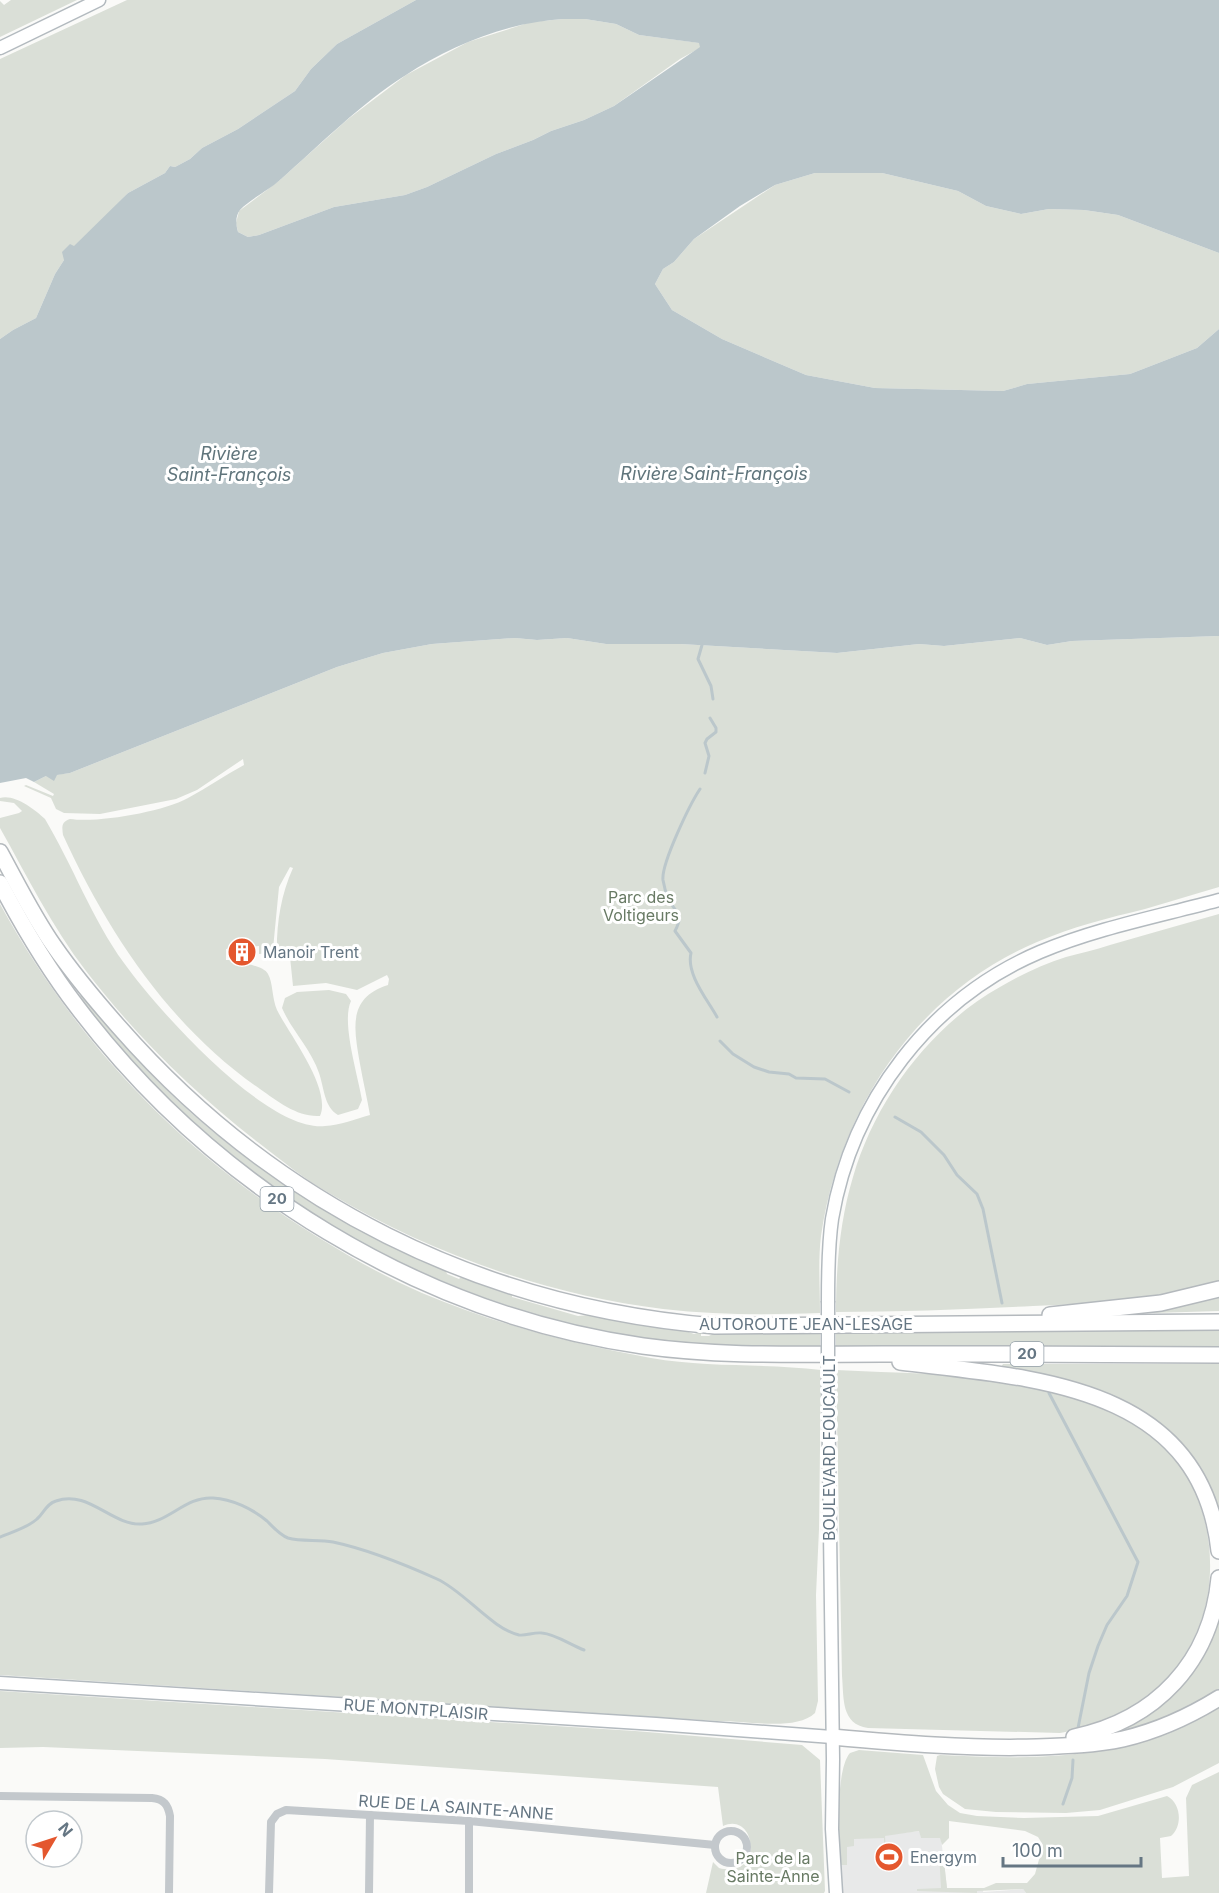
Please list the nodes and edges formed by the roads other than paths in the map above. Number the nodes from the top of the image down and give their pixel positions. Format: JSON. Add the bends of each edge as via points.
{"nodes":[{"id":1,"x":99,"y":0,"type":"edge"},
{"id":2,"x":0,"y":48,"type":"edge"},
{"id":3,"x":0,"y":852,"type":"edge"},
{"id":4,"x":0,"y":883,"type":"edge"},
{"id":5,"x":1219,"y":900,"type":"edge"},
{"id":6,"x":1219,"y":1289,"type":"edge"},
{"id":7,"x":1219,"y":1322,"type":"edge"},
{"id":8,"x":958,"y":1325,"type":"junction"},
{"id":9,"x":835,"y":1354,"type":"junction"},
{"id":10,"x":1219,"y":1355,"type":"edge"},
{"id":11,"x":1219,"y":1551,"type":"edge"},
{"id":12,"x":1219,"y":1578,"type":"edge"},
{"id":13,"x":0,"y":1683,"type":"edge"},
{"id":14,"x":1219,"y":1698,"type":"edge"},
{"id":15,"x":832,"y":1737,"type":"junction"},
{"id":16,"x":1027,"y":1747,"type":"junction"},
{"id":17,"x":0,"y":1796,"type":"edge"},
{"id":18,"x":370,"y":1815,"type":"junction"},
{"id":19,"x":469,"y":1821,"type":"junction"},
{"id":20,"x":715,"y":1845,"type":"dead end"},
{"id":21,"x":169,"y":1893,"type":"edge"},
{"id":22,"x":269,"y":1893,"type":"edge"},
{"id":23,"x":369,"y":1893,"type":"edge"},
{"id":24,"x":469,"y":1893,"type":"edge"},
{"id":25,"x":836,"y":1893,"type":"edge"}],
"edges":[{"from":1,"to":2,"type":"street"},
{"from":3,"to":8,"type":"highway","name":"AUTOROUTE JEAN-LESAGE","number":"20","via":[[61,955],[158,1069],[256,1156],[325,1202],[383,1234],[513,1287],[648,1318],[735,1327]]},
{"from":4,"to":9,"type":"highway","name":"AUTOROUTE JEAN-LESAGE","number":"20","via":[[71,999],[154,1096],[244,1175],[360,1251],[414,1278],[483,1305],[589,1336],[690,1351]]},
{"from":5,"to":15,"type":"street","name":"BOULEVARD FOUCAULT","bridge":true,"via":[[1082,937],[1006,969],[951,1007],[928,1029],[907,1052],[867,1114],[840,1184],[829,1252]]},
{"from":6,"to":8,"type":"highway","via":[[1152,1305]]},
{"from":7,"to":8,"type":"highway","name":"AUTOROUTE JEAN-LESAGE","number":"20"},
{"from":9,"to":10,"type":"highway","name":"AUTOROUTE JEAN-LESAGE","number":"20"},
{"from":9,"to":11,"type":"highway","via":[[1029,1378],[1072,1388],[1120,1407],[1158,1432],[1187,1464],[1207,1501]]},
{"from":12,"to":16,"type":"highway","via":[[1202,1643],[1182,1674],[1155,1701],[1132,1718],[1106,1729]]},
{"from":13,"to":15,"type":"street","name":"RUE MONTPLAISIR"},
{"from":14,"to":16,"type":"highway","via":[[1177,1720],[1132,1736],[1098,1743]]},
{"from":15,"to":16,"type":"highway"},
{"from":15,"to":25,"type":"street","name":"BOULEVARD FOUCAULT"},
{"from":17,"to":21,"type":"street","via":[[162,1801],[170,1816]]},
{"from":18,"to":19,"type":"street","name":"RUE DE LA SAINTE-ANNE"},
{"from":18,"to":22,"type":"street","name":"RUE DE LA SAINTE-ANNE","via":[[293,1810],[277,1814],[270,1827]]},
{"from":18,"to":23,"type":"street"},
{"from":19,"to":20,"type":"street","name":"RUE DE LA SAINTE-ANNE"},
{"from":19,"to":24,"type":"street"}]}
